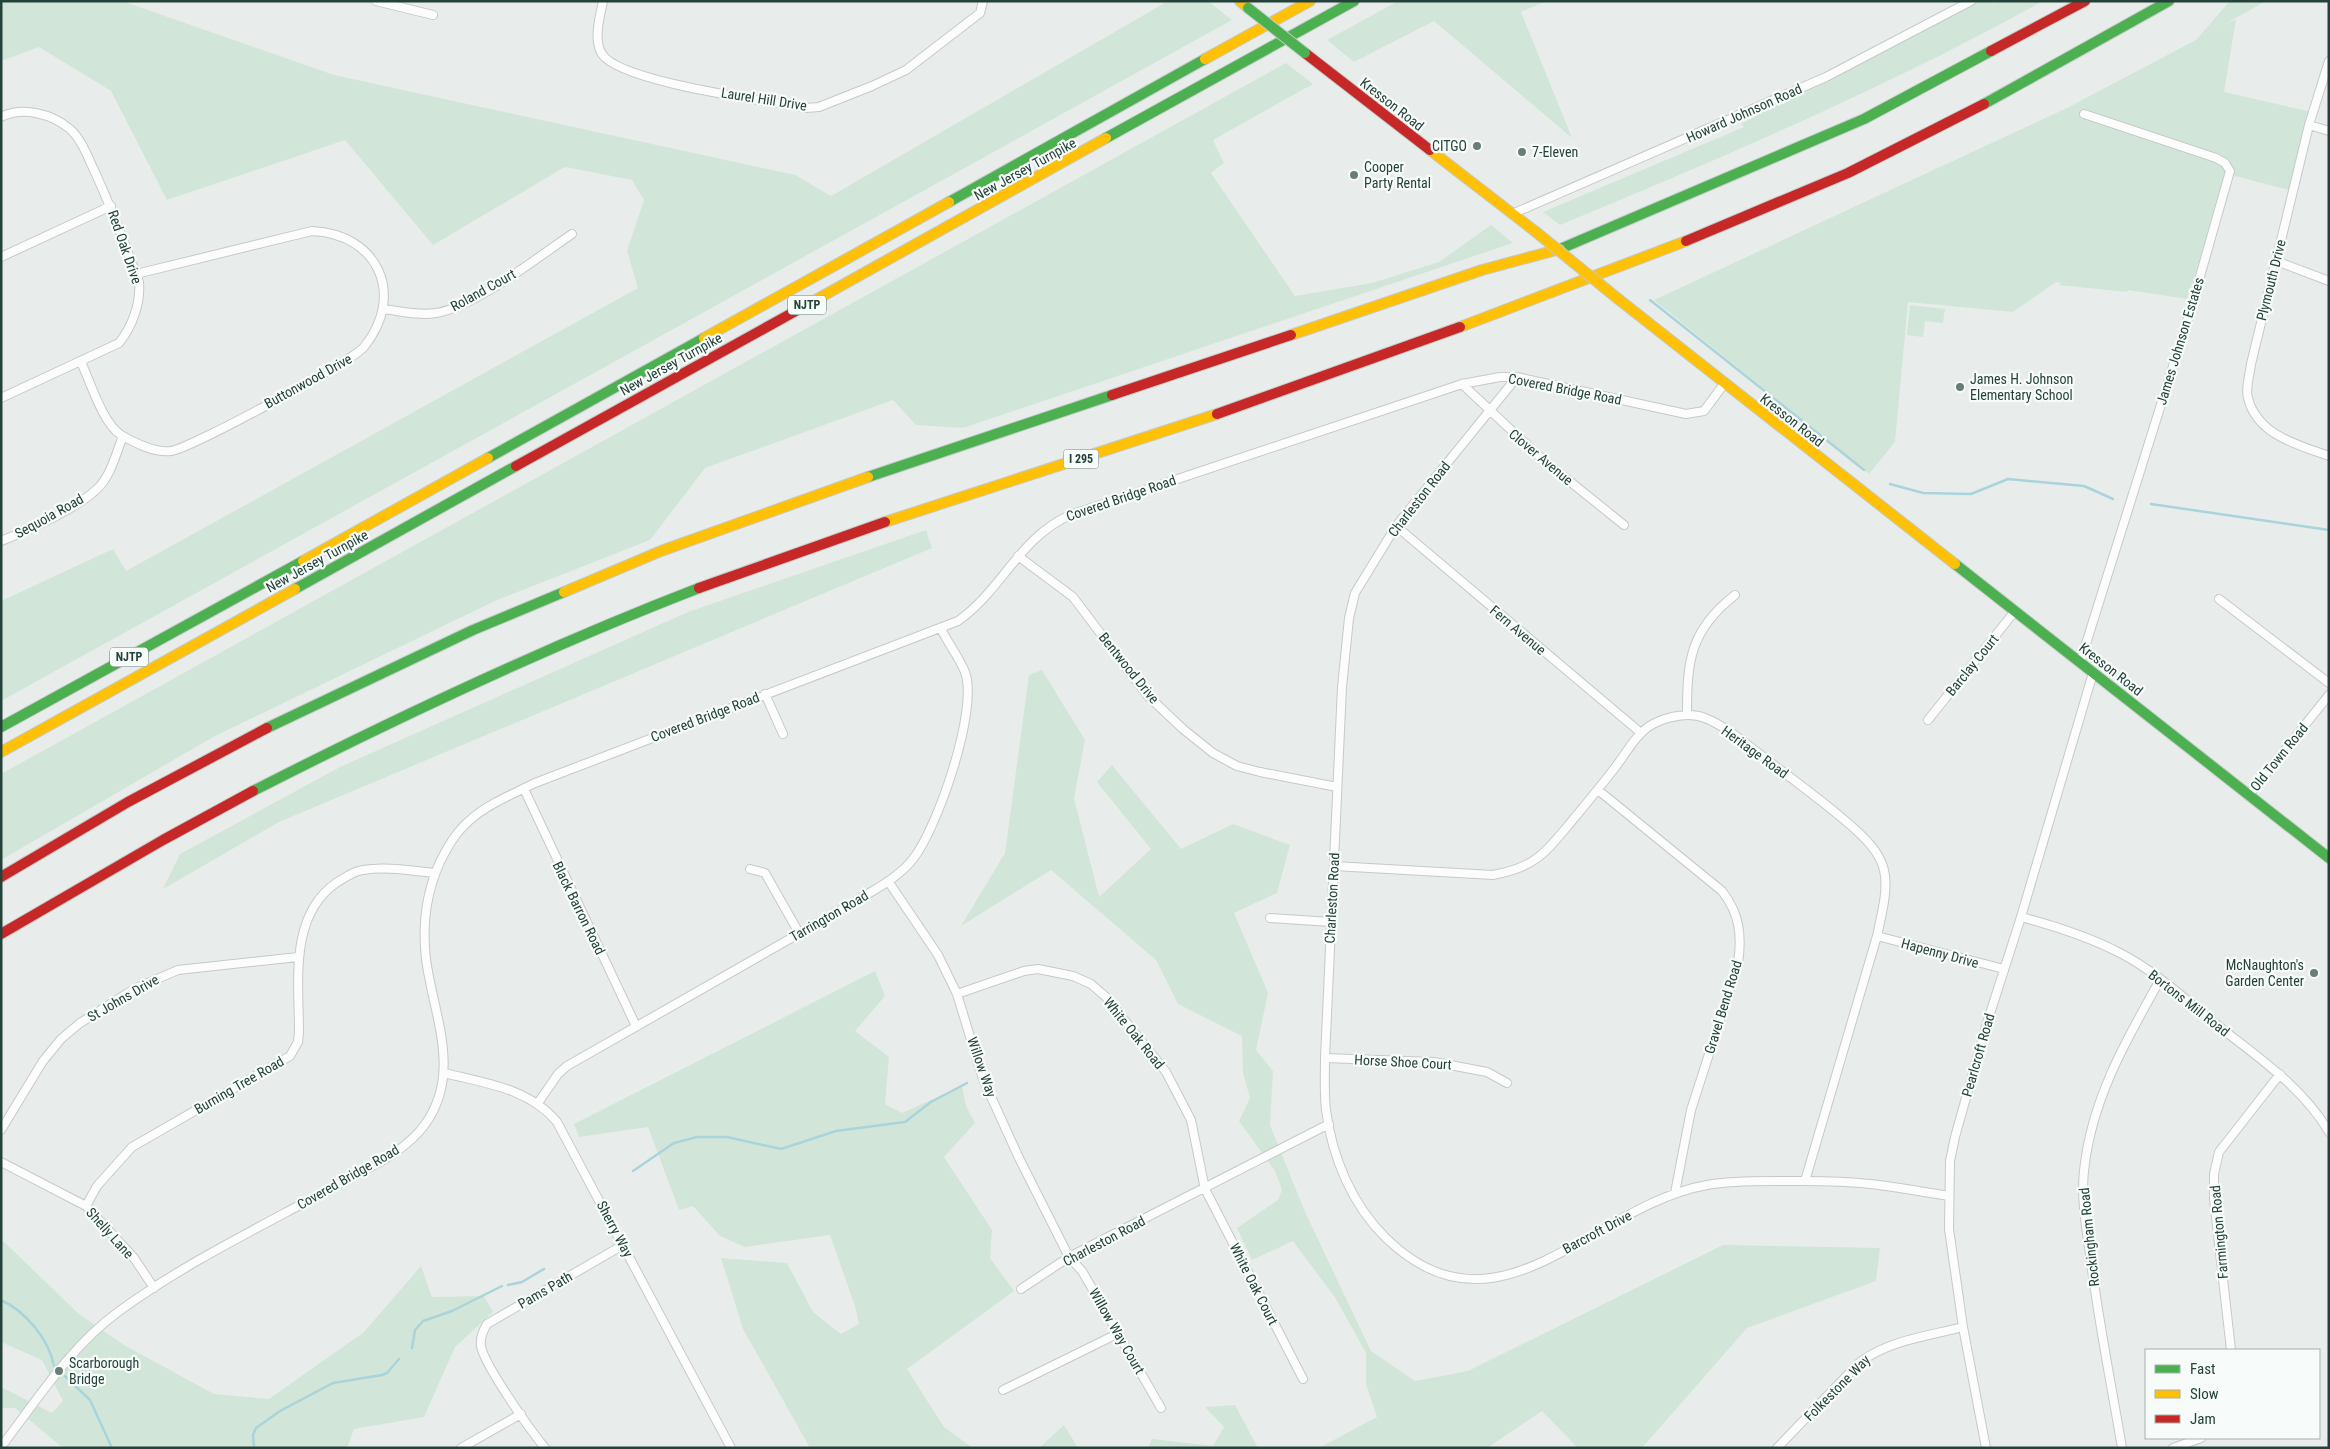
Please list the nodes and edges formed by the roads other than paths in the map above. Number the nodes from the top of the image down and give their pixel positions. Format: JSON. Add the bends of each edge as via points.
{"nodes":[{"id":1,"x":376,"y":1,"type":"edge"},
{"id":2,"x":602,"y":1,"type":"edge"},
{"id":3,"x":983,"y":1,"type":"edge"},
{"id":4,"x":1310,"y":1,"type":"edge"},
{"id":5,"x":1354,"y":1,"type":"edge"},
{"id":6,"x":1971,"y":1,"type":"edge"},
{"id":7,"x":2085,"y":1,"type":"edge"},
{"id":8,"x":2170,"y":1,"type":"edge"},
{"id":9,"x":1244,"y":4,"type":"edge"},
{"id":10,"x":433,"y":15,"type":"dead end"},
{"id":11,"x":2329,"y":61,"type":"edge"},
{"id":12,"x":2084,"y":114,"type":"dead end"},
{"id":13,"x":1,"y":116,"type":"edge"},
{"id":14,"x":2309,"y":125,"type":"junction"},
{"id":15,"x":2329,"y":130,"type":"edge"},
{"id":16,"x":111,"y":206,"type":"junction"},
{"id":17,"x":1512,"y":214,"type":"junction"},
{"id":18,"x":572,"y":234,"type":"dead end"},
{"id":19,"x":1,"y":257,"type":"edge"},
{"id":20,"x":2276,"y":261,"type":"junction"},
{"id":21,"x":136,"y":274,"type":"junction"},
{"id":22,"x":2329,"y":280,"type":"edge"},
{"id":23,"x":383,"y":309,"type":"junction"},
{"id":24,"x":81,"y":362,"type":"junction"},
{"id":25,"x":1517,"y":378,"type":"junction"},
{"id":26,"x":1462,"y":384,"type":"junction"},
{"id":27,"x":1724,"y":384,"type":"junction"},
{"id":28,"x":1,"y":398,"type":"edge"},
{"id":29,"x":1489,"y":411,"type":"junction"},
{"id":30,"x":124,"y":436,"type":"junction"},
{"id":31,"x":2329,"y":456,"type":"edge"},
{"id":32,"x":1624,"y":525,"type":"dead end"},
{"id":33,"x":1396,"y":526,"type":"junction"},
{"id":34,"x":1,"y":541,"type":"edge"},
{"id":35,"x":1018,"y":556,"type":"junction"},
{"id":36,"x":1736,"y":595,"type":"dead end"},
{"id":37,"x":2219,"y":599,"type":"dead end"},
{"id":38,"x":2015,"y":611,"type":"junction"},
{"id":39,"x":941,"y":629,"type":"junction"},
{"id":40,"x":2080,"y":663,"type":"junction"},
{"id":41,"x":2093,"y":673,"type":"junction"},
{"id":42,"x":2329,"y":683,"type":"edge"},
{"id":43,"x":765,"y":694,"type":"junction"},
{"id":44,"x":2329,"y":695,"type":"edge"},
{"id":45,"x":1687,"y":714,"type":"junction"},
{"id":46,"x":1928,"y":720,"type":"dead end"},
{"id":47,"x":1,"y":727,"type":"edge"},
{"id":48,"x":1641,"y":733,"type":"junction"},
{"id":49,"x":783,"y":734,"type":"dead end"},
{"id":50,"x":1,"y":752,"type":"edge"},
{"id":51,"x":1337,"y":787,"type":"junction"},
{"id":52,"x":524,"y":789,"type":"junction"},
{"id":53,"x":1598,"y":790,"type":"junction"},
{"id":54,"x":2248,"y":796,"type":"junction"},
{"id":55,"x":2329,"y":858,"type":"edge"},
{"id":56,"x":1334,"y":866,"type":"junction"},
{"id":57,"x":750,"y":869,"type":"dead end"},
{"id":58,"x":435,"y":873,"type":"junction"},
{"id":59,"x":1,"y":877,"type":"edge"},
{"id":60,"x":888,"y":881,"type":"junction"},
{"id":61,"x":2022,"y":916,"type":"junction"},
{"id":62,"x":1270,"y":918,"type":"dead end"},
{"id":63,"x":1331,"y":922,"type":"junction"},
{"id":64,"x":799,"y":933,"type":"junction"},
{"id":65,"x":1,"y":934,"type":"edge"},
{"id":66,"x":1877,"y":936,"type":"junction"},
{"id":67,"x":298,"y":957,"type":"junction"},
{"id":68,"x":2004,"y":969,"type":"junction"},
{"id":69,"x":2160,"y":980,"type":"junction"},
{"id":70,"x":957,"y":994,"type":"junction"},
{"id":71,"x":636,"y":1026,"type":"junction"},
{"id":72,"x":1325,"y":1058,"type":"junction"},
{"id":73,"x":444,"y":1073,"type":"junction"},
{"id":74,"x":2280,"y":1074,"type":"junction"},
{"id":75,"x":1507,"y":1083,"type":"dead end"},
{"id":76,"x":538,"y":1103,"type":"junction"},
{"id":77,"x":1329,"y":1124,"type":"junction"},
{"id":78,"x":1,"y":1130,"type":"edge"},
{"id":79,"x":2329,"y":1132,"type":"edge"},
{"id":80,"x":1,"y":1162,"type":"edge"},
{"id":81,"x":1806,"y":1181,"type":"junction"},
{"id":82,"x":1205,"y":1189,"type":"junction"},
{"id":83,"x":1675,"y":1193,"type":"junction"},
{"id":84,"x":1949,"y":1196,"type":"junction"},
{"id":85,"x":86,"y":1206,"type":"junction"},
{"id":86,"x":623,"y":1245,"type":"junction"},
{"id":87,"x":1070,"y":1257,"type":"junction"},
{"id":88,"x":154,"y":1288,"type":"junction"},
{"id":89,"x":1021,"y":1289,"type":"dead end"},
{"id":90,"x":1963,"y":1327,"type":"junction"},
{"id":91,"x":1119,"y":1332,"type":"junction"},
{"id":92,"x":2231,"y":1349,"type":"edge"},
{"id":93,"x":1303,"y":1379,"type":"dead end"},
{"id":94,"x":1002,"y":1390,"type":"dead end"},
{"id":95,"x":1161,"y":1408,"type":"dead end"},
{"id":96,"x":521,"y":1414,"type":"junction"},
{"id":97,"x":2198,"y":1439,"type":"edge"},
{"id":98,"x":1,"y":1446,"type":"edge"},
{"id":99,"x":461,"y":1448,"type":"edge"},
{"id":100,"x":545,"y":1448,"type":"edge"},
{"id":101,"x":731,"y":1448,"type":"edge"},
{"id":102,"x":1777,"y":1448,"type":"edge"},
{"id":103,"x":1986,"y":1448,"type":"edge"},
{"id":104,"x":2122,"y":1448,"type":"edge"},
{"id":105,"x":2173,"y":1448,"type":"edge"}],
"edges":[{"from":1,"to":10,"type":"street"},
{"from":2,"to":3,"type":"street","name":"Laurel Hill Drive","via":[[599,50],[611,64],[654,80],[806,108],[819,107],[906,70],[980,13]]},
{"from":4,"to":47,"type":"main road","name":"New Jersey Turnpike","number":"NJTP"},
{"from":5,"to":50,"type":"main road","name":"New Jersey Turnpike","number":"NJTP"},
{"from":6,"to":17,"type":"street","name":"Howard Johnson Road","via":[[1826,77]]},
{"from":7,"to":59,"type":"main road","via":[[1864,119],[1553,252],[1482,270],[860,480],[661,551],[500,619],[285,719],[128,802]]},
{"from":8,"to":65,"type":"main road","number":"I 295","via":[[1969,113],[1804,192],[1642,258],[1208,418],[799,552],[673,598],[533,656],[306,765],[79,886]]},
{"from":9,"to":17,"type":"main road","name":"Kresson Road","bridge":true},
{"from":11,"to":14,"type":"street","name":"Plymouth Drive"},
{"from":12,"to":40,"type":"street","name":"James Johnson Estates","via":[[2216,158],[2230,171],[2189,316]]},
{"from":13,"to":16,"type":"street","name":"Red Oak Drive","via":[[34,112],[70,129],[81,143]]},
{"from":14,"to":15,"type":"street"},
{"from":14,"to":20,"type":"street","name":"Plymouth Drive"},
{"from":16,"to":19,"type":"street"},
{"from":16,"to":21,"type":"street","name":"Red Oak Drive"},
{"from":17,"to":27,"type":"main road","name":"Kresson Road","bridge":true},
{"from":18,"to":23,"type":"street","name":"Roland Court","via":[[497,285],[455,308],[436,313]]},
{"from":20,"to":22,"type":"street"},
{"from":20,"to":31,"type":"street","name":"Plymouth Drive","via":[[2251,364],[2247,397],[2255,417],[2265,427],[2288,441]]},
{"from":21,"to":23,"type":"street","name":"Buttonwood Drive","via":[[312,231],[327,232],[365,250],[380,273]]},
{"from":21,"to":24,"type":"street","name":"Red Oak Drive","via":[[140,293],[137,309],[124,337],[119,343]]},
{"from":23,"to":30,"type":"street","name":"Buttonwood Drive","via":[[376,328],[358,354],[182,448],[158,450]]},
{"from":24,"to":28,"type":"street","name":"Red Oak Drive"},
{"from":24,"to":30,"type":"street","name":"Buttonwood Drive","via":[[109,423]]},
{"from":25,"to":26,"type":"street","name":"Covered Bridge Road","via":[[1500,377]]},
{"from":25,"to":27,"type":"street","name":"Covered Bridge Road","via":[[1686,414],[1704,411]]},
{"from":25,"to":29,"type":"street","name":"Charleston Road"},
{"from":26,"to":29,"type":"street","name":"Clover Avenue"},
{"from":26,"to":35,"type":"street","name":"Covered Bridge Road","via":[[1070,514],[1043,530]]},
{"from":27,"to":38,"type":"main road","name":"Kresson Road"},
{"from":29,"to":32,"type":"street","name":"Clover Avenue"},
{"from":29,"to":33,"type":"street","name":"Charleston Road"},
{"from":30,"to":34,"type":"street","name":"Sequoia Road","via":[[98,488],[66,510]]},
{"from":33,"to":48,"type":"street","name":"Fern Avenue"},
{"from":33,"to":51,"type":"street","name":"Charleston Road","via":[[1355,593],[1349,618]]},
{"from":35,"to":39,"type":"street","name":"Covered Bridge Road","via":[[972,611]]},
{"from":35,"to":51,"type":"street","name":"Bentwood Drive","via":[[1073,597],[1147,695],[1213,753],[1238,766]]},
{"from":36,"to":45,"type":"street","via":[[1717,609],[1690,658]]},
{"from":37,"to":42,"type":"street"},
{"from":38,"to":40,"type":"main road","name":"Kresson Road"},
{"from":38,"to":46,"type":"street","name":"Barclay Court"},
{"from":39,"to":43,"type":"street","name":"Covered Bridge Road"},
{"from":39,"to":60,"type":"street","name":"Tarrington Road","via":[[965,673],[968,698],[960,745],[921,848],[911,862]]},
{"from":40,"to":41,"type":"main road","name":"Kresson Road"},
{"from":41,"to":54,"type":"main road","name":"Kresson Road"},
{"from":41,"to":61,"type":"street","name":"Pearlcroft Road"},
{"from":43,"to":49,"type":"street"},
{"from":43,"to":52,"type":"street","name":"Covered Bridge Road"},
{"from":44,"to":54,"type":"street","name":"Old Town Road"},
{"from":45,"to":48,"type":"street","via":[[1653,724]]},
{"from":45,"to":66,"type":"street","name":"Heritage Road","via":[[1704,718],[1736,737],[1867,839],[1883,865],[1886,881]]},
{"from":48,"to":53,"type":"street"},
{"from":51,"to":56,"type":"street","name":"Charleston Road"},
{"from":52,"to":58,"type":"street","name":"Covered Bridge Road","via":[[472,818],[459,830]]},
{"from":52,"to":71,"type":"street","name":"Black Barron Road"},
{"from":53,"to":56,"type":"street","via":[[1543,855],[1512,872],[1493,875]]},
{"from":53,"to":83,"type":"street","name":"Gravel Bend Road","via":[[1722,891],[1739,920],[1741,943],[1738,964],[1691,1110]]},
{"from":54,"to":55,"type":"main road","name":"Kresson Road"},
{"from":56,"to":63,"type":"street","name":"Charleston Road"},
{"from":57,"to":64,"type":"street","via":[[764,873]]},
{"from":58,"to":67,"type":"street","name":"Burning Tree Road","via":[[383,868],[349,875],[320,897],[305,928]]},
{"from":58,"to":73,"type":"street","name":"Covered Bridge Road","via":[[424,922],[426,959],[442,1032]]},
{"from":60,"to":64,"type":"street","name":"Tarrington Road"},
{"from":60,"to":70,"type":"street","name":"Willow Way","via":[[938,955]]},
{"from":61,"to":68,"type":"street","name":"Pearlcroft Road"},
{"from":61,"to":69,"type":"street","name":"Bortons Mill Road","via":[[2120,952]]},
{"from":62,"to":63,"type":"street"},
{"from":63,"to":72,"type":"street","name":"Charleston Road"},
{"from":64,"to":71,"type":"street","name":"Tarrington Road"},
{"from":66,"to":68,"type":"street","name":"Hapenny Drive"},
{"from":66,"to":81,"type":"street","name":"Heritage Road"},
{"from":67,"to":78,"type":"street","name":"St Johns Drive","via":[[178,970],[136,988],[87,1018],[62,1039],[43,1061]]},
{"from":67,"to":85,"type":"street","name":"Burning Tree Road","via":[[300,1032],[290,1056],[132,1147],[97,1186]]},
{"from":68,"to":84,"type":"street","name":"Pearlcroft Road","via":[[1955,1137],[1950,1161]]},
{"from":69,"to":74,"type":"street","name":"Bortons Mill Road"},
{"from":69,"to":104,"type":"street","name":"Rockingham Road","via":[[2105,1086],[2083,1173],[2084,1212],[2094,1287]]},
{"from":70,"to":82,"type":"street","name":"White Oak Road","via":[[1038,969],[1073,976],[1091,984],[1106,997],[1166,1072],[1191,1120]]},
{"from":70,"to":87,"type":"street","name":"Willow Way","via":[[984,1079],[1019,1158]]},
{"from":71,"to":76,"type":"street","name":"Tarrington Road","via":[[567,1066]]},
{"from":72,"to":75,"type":"street","name":"Horse Shoe Court","via":[[1434,1062],[1486,1072]]},
{"from":72,"to":77,"type":"street","name":"Charleston Road"},
{"from":73,"to":76,"type":"street","name":"Sherry Way","via":[[513,1091]]},
{"from":73,"to":88,"type":"street","name":"Covered Bridge Road","via":[[436,1106],[418,1134],[406,1144]]},
{"from":74,"to":79,"type":"street","name":"Bortons Mill Road","via":[[2312,1106]]},
{"from":74,"to":92,"type":"street","name":"Farmington Road","via":[[2219,1152],[2214,1174]]},
{"from":76,"to":86,"type":"street","name":"Sherry Way","via":[[557,1122]]},
{"from":77,"to":82,"type":"street","name":"Charleston Road"},
{"from":77,"to":83,"type":"street","name":"Barcroft Drive","via":[[1343,1174],[1358,1203],[1378,1230],[1401,1252],[1428,1270],[1455,1279],[1483,1281],[1518,1272],[1655,1200]]},
{"from":80,"to":85,"type":"street","name":"Shelly Lane"},
{"from":81,"to":83,"type":"street","name":"Barcroft Drive","via":[[1707,1184]]},
{"from":81,"to":84,"type":"street","name":"Barcroft Drive","via":[[1871,1184]]},
{"from":82,"to":87,"type":"street","name":"Charleston Road"},
{"from":82,"to":93,"type":"street","name":"White Oak Court"},
{"from":84,"to":90,"type":"street","name":"Pearlcroft Road","via":[[1949,1229]]},
{"from":85,"to":88,"type":"street","name":"Shelly Lane","via":[[124,1246]]},
{"from":86,"to":96,"type":"street","name":"Pams Path","via":[[487,1324],[481,1336],[484,1356]]},
{"from":86,"to":101,"type":"street","name":"Sherry Way"},
{"from":87,"to":89,"type":"street","name":"Charleston Road"},
{"from":87,"to":91,"type":"street","name":"Willow Way Court"},
{"from":88,"to":98,"type":"street","name":"Covered Bridge Road","via":[[102,1324],[66,1362]]},
{"from":90,"to":102,"type":"street","name":"Folkestone Way","via":[[1889,1345],[1872,1353]]},
{"from":90,"to":103,"type":"street","name":"Pearlcroft Road"},
{"from":91,"to":94,"type":"street"},
{"from":91,"to":95,"type":"street","name":"Willow Way Court"},
{"from":96,"to":99,"type":"street"},
{"from":96,"to":100,"type":"street"},
{"from":97,"to":105,"type":"street"}]}
